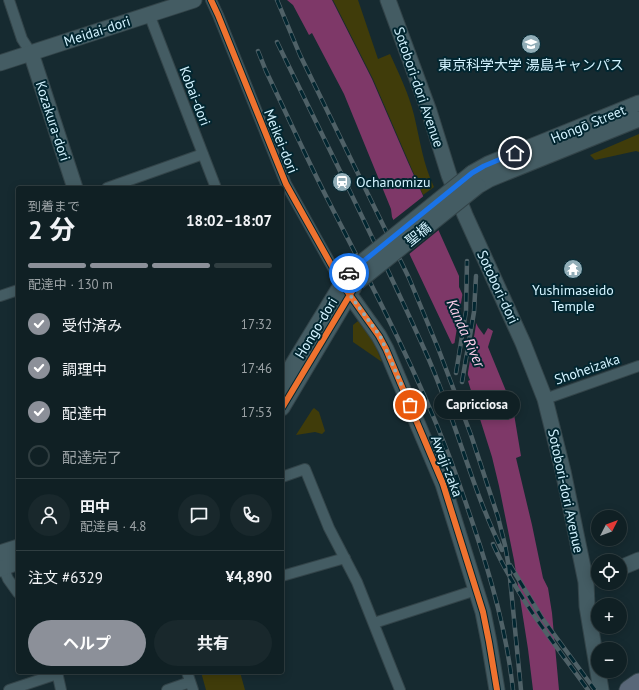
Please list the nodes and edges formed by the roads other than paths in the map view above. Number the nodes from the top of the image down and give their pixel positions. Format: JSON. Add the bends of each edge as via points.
{"nodes":[{"id":1,"x":9,"y":0,"type":"edge"},
{"id":2,"x":194,"y":0,"type":"edge"},
{"id":3,"x":211,"y":0,"type":"edge"},
{"id":4,"x":388,"y":0,"type":"edge"},
{"id":5,"x":149,"y":14,"type":"junction"},
{"id":6,"x":31,"y":53,"type":"junction"},
{"id":7,"x":0,"y":63,"type":"edge"},
{"id":8,"x":639,"y":103,"type":"edge"},
{"id":9,"x":639,"y":119,"type":"edge"},
{"id":10,"x":203,"y":154,"type":"junction"},
{"id":11,"x":475,"y":179,"type":"junction"},
{"id":12,"x":74,"y":186,"type":"edge"},
{"id":13,"x":113,"y":186,"type":"edge"},
{"id":14,"x":215,"y":186,"type":"edge"},
{"id":15,"x":283,"y":186,"type":"edge"},
{"id":16,"x":286,"y":193,"type":"edge"},
{"id":17,"x":355,"y":276,"type":"joint"},
{"id":18,"x":346,"y":289,"type":"junction"},
{"id":19,"x":16,"y":291,"type":"edge"},
{"id":20,"x":0,"y":296,"type":"edge"},
{"id":21,"x":639,"y":366,"type":"edge"},
{"id":22,"x":284,"y":379,"type":"edge"},
{"id":23,"x":545,"y":399,"type":"junction"},
{"id":24,"x":284,"y":404,"type":"edge"},
{"id":25,"x":284,"y":476,"type":"edge"},
{"id":26,"x":16,"y":549,"type":"edge"},
{"id":27,"x":345,"y":558,"type":"junction"},
{"id":28,"x":639,"y":560,"type":"edge"},
{"id":29,"x":1,"y":562,"type":"edge"},
{"id":30,"x":16,"y":562,"type":"edge"},
{"id":31,"x":627,"y":565,"type":"edge"},
{"id":32,"x":284,"y":575,"type":"edge"},
{"id":33,"x":591,"y":576,"type":"edge"},
{"id":34,"x":591,"y":585,"type":"edge"},
{"id":35,"x":16,"y":590,"type":"edge"},
{"id":36,"x":476,"y":590,"type":"junction"},
{"id":37,"x":374,"y":624,"type":"junction"},
{"id":38,"x":54,"y":674,"type":"edge"},
{"id":39,"x":57,"y":674,"type":"edge"},
{"id":40,"x":188,"y":674,"type":"edge"},
{"id":41,"x":608,"y":678,"type":"edge"},
{"id":42,"x":639,"y":683,"type":"edge"},
{"id":43,"x":192,"y":686,"type":"edge"},
{"id":44,"x":9,"y":690,"type":"edge"},
{"id":45,"x":61,"y":690,"type":"edge"},
{"id":46,"x":167,"y":690,"type":"edge"},
{"id":47,"x":400,"y":690,"type":"edge"},
{"id":48,"x":497,"y":690,"type":"edge"},
{"id":49,"x":600,"y":690,"type":"edge"},
{"id":50,"x":610,"y":690,"type":"edge"},
{"id":51,"x":629,"y":690,"type":"edge"}],
"edges":[{"from":1,"to":6,"type":"street","via":[[22,39]]},
{"from":2,"to":5,"type":"main road","name":"Meidai-dori"},
{"from":3,"to":15,"type":"street","name":"Meikei-dori"},
{"from":4,"to":23,"type":"main road","name":"Sotobori-dori","via":[[462,208],[523,343]]},
{"from":5,"to":6,"type":"main road","name":"Meidai-dori"},
{"from":5,"to":10,"type":"street","name":"Kobai-dori"},
{"from":6,"to":7,"type":"main road","name":"Meidai-dori"},
{"from":6,"to":12,"type":"main road","name":"Kozakura-dori"},
{"from":8,"to":11,"type":"main road","name":"Hongō Street","via":[[488,164]]},
{"from":9,"to":11,"type":"main road","name":"Hongō Street","via":[[490,179]]},
{"from":10,"to":13,"type":"street"},
{"from":10,"to":14,"type":"street","name":"Kobai-dori"},
{"from":11,"to":17,"type":"main road","name":"聖橋","bridge":true},
{"from":16,"to":18,"type":"street","name":"Meikei-dori"},
{"from":17,"to":18,"type":"main road","name":"Hongo-dori"},
{"from":18,"to":22,"type":"main road","name":"Hongo-dori"},
{"from":18,"to":24,"type":"main road","name":"Hongo-dori"},
{"from":18,"to":36,"type":"main road","name":"Awaji-zaka","via":[[380,336],[386,349],[443,484]]},
{"from":19,"to":20,"type":"street"},
{"from":21,"to":23,"type":"street","name":"Shoheizaka"},
{"from":23,"to":33,"type":"main road","name":"Sotobori-dori Avenue"},
{"from":25,"to":27,"type":"street","via":[[305,469],[329,528]]},
{"from":26,"to":29,"type":"main road"},
{"from":27,"to":32,"type":"street"},
{"from":27,"to":37,"type":"street"},
{"from":28,"to":31,"type":"main road"},
{"from":29,"to":30,"type":"main road"},
{"from":29,"to":35,"type":"street"},
{"from":34,"to":49,"type":"main road","name":"Sotobori-dori Avenue","via":[[587,606]]},
{"from":36,"to":37,"type":"street"},
{"from":36,"to":48,"type":"main road","name":"Awaji-zaka","via":[[486,627]]},
{"from":37,"to":47,"type":"street"},
{"from":38,"to":44,"type":"street"},
{"from":39,"to":45,"type":"street"},
{"from":40,"to":43,"type":"street"},
{"from":41,"to":50,"type":"main road"},
{"from":42,"to":51,"type":"highway"},
{"from":43,"to":46,"type":"street"}]}
